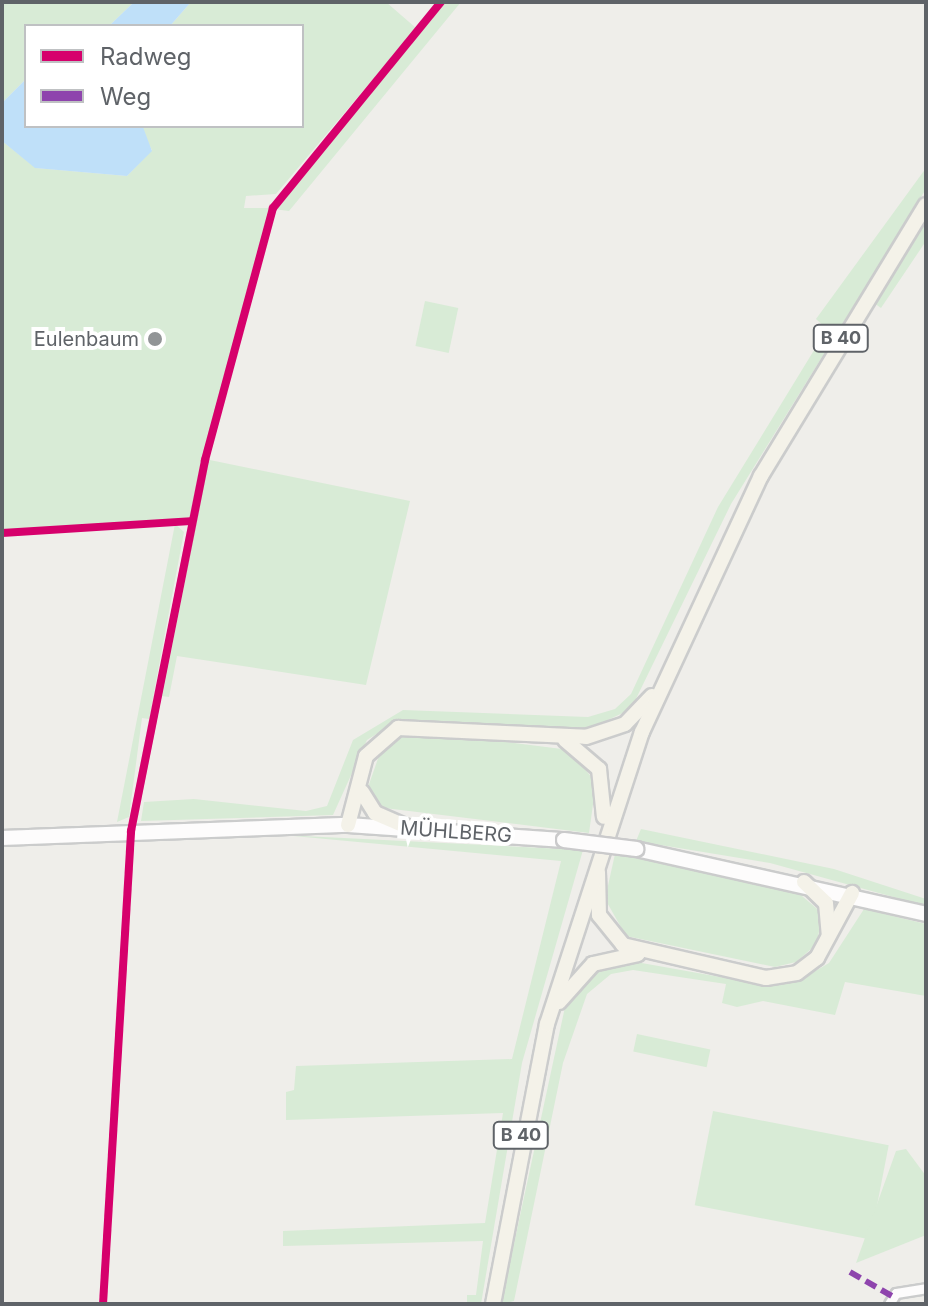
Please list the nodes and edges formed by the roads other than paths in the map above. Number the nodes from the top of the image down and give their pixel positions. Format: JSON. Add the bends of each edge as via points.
{"nodes":[{"id":1,"x":926,"y":205,"type":"edge"},
{"id":2,"x":662,"y":683,"type":"junction"},
{"id":3,"x":553,"y":736,"type":"junction"},
{"id":4,"x":360,"y":774,"type":"junction"},
{"id":5,"x":362,"y":792,"type":"junction"},
{"id":6,"x":348,"y":825,"type":"junction"},
{"id":7,"x":412,"y":829,"type":"junction"},
{"id":8,"x":603,"y":836,"type":"junction"},
{"id":9,"x":2,"y":838,"type":"edge"},
{"id":10,"x":596,"y":857,"type":"junction"},
{"id":11,"x":804,"y":882,"type":"junction"},
{"id":12,"x":850,"y":892,"type":"junction"},
{"id":13,"x":926,"y":914,"type":"edge"},
{"id":14,"x":830,"y":923,"type":"junction"},
{"id":15,"x":828,"y":942,"type":"junction"},
{"id":16,"x":645,"y":955,"type":"junction"},
{"id":17,"x":547,"y":1024,"type":"junction"},
{"id":18,"x":926,"y":1288,"type":"edge"},
{"id":19,"x":493,"y":1304,"type":"edge"},
{"id":20,"x":889,"y":1304,"type":"edge"}],
"edges":[{"from":1,"to":2,"type":"main road","number":"B 40","via":[[761,476]]},
{"from":2,"to":3,"type":"main road","via":[[613,730]]},
{"from":2,"to":8,"type":"main road","number":"B 40"},
{"from":3,"to":4,"type":"main road","via":[[406,726],[377,742]]},
{"from":3,"to":10,"type":"main road","via":[[583,750],[603,777],[606,802]]},
{"from":4,"to":5,"type":"main road"},
{"from":4,"to":6,"type":"main road"},
{"from":5,"to":6,"type":"main road"},
{"from":5,"to":7,"type":"main road","via":[[375,813]]},
{"from":6,"to":7,"type":"main road","name":"MÜHLBERG"},
{"from":6,"to":9,"type":"main road","name":"MÜHLBERG"},
{"from":7,"to":11,"type":"main road","name":"MÜHLBERG","bridge":true,"via":[[636,849]]},
{"from":8,"to":10,"type":"main road","number":"B 40"},
{"from":8,"to":16,"type":"main road","via":[[599,915],[617,941]]},
{"from":10,"to":17,"type":"main road","number":"B 40"},
{"from":11,"to":12,"type":"main road","name":"MÜHLBERG"},
{"from":11,"to":14,"type":"main road","via":[[823,898]]},
{"from":12,"to":13,"type":"main road","name":"MÜHLBERG"},
{"from":12,"to":14,"type":"main road"},
{"from":12,"to":15,"type":"main road"},
{"from":14,"to":15,"type":"main road"},
{"from":15,"to":16,"type":"main road","via":[[804,969],[774,978]]},
{"from":16,"to":17,"type":"main road","via":[[612,957],[584,970]]},
{"from":17,"to":19,"type":"main road","number":"B 40"},
{"from":18,"to":20,"type":"street","via":[[896,1293]]}]}
